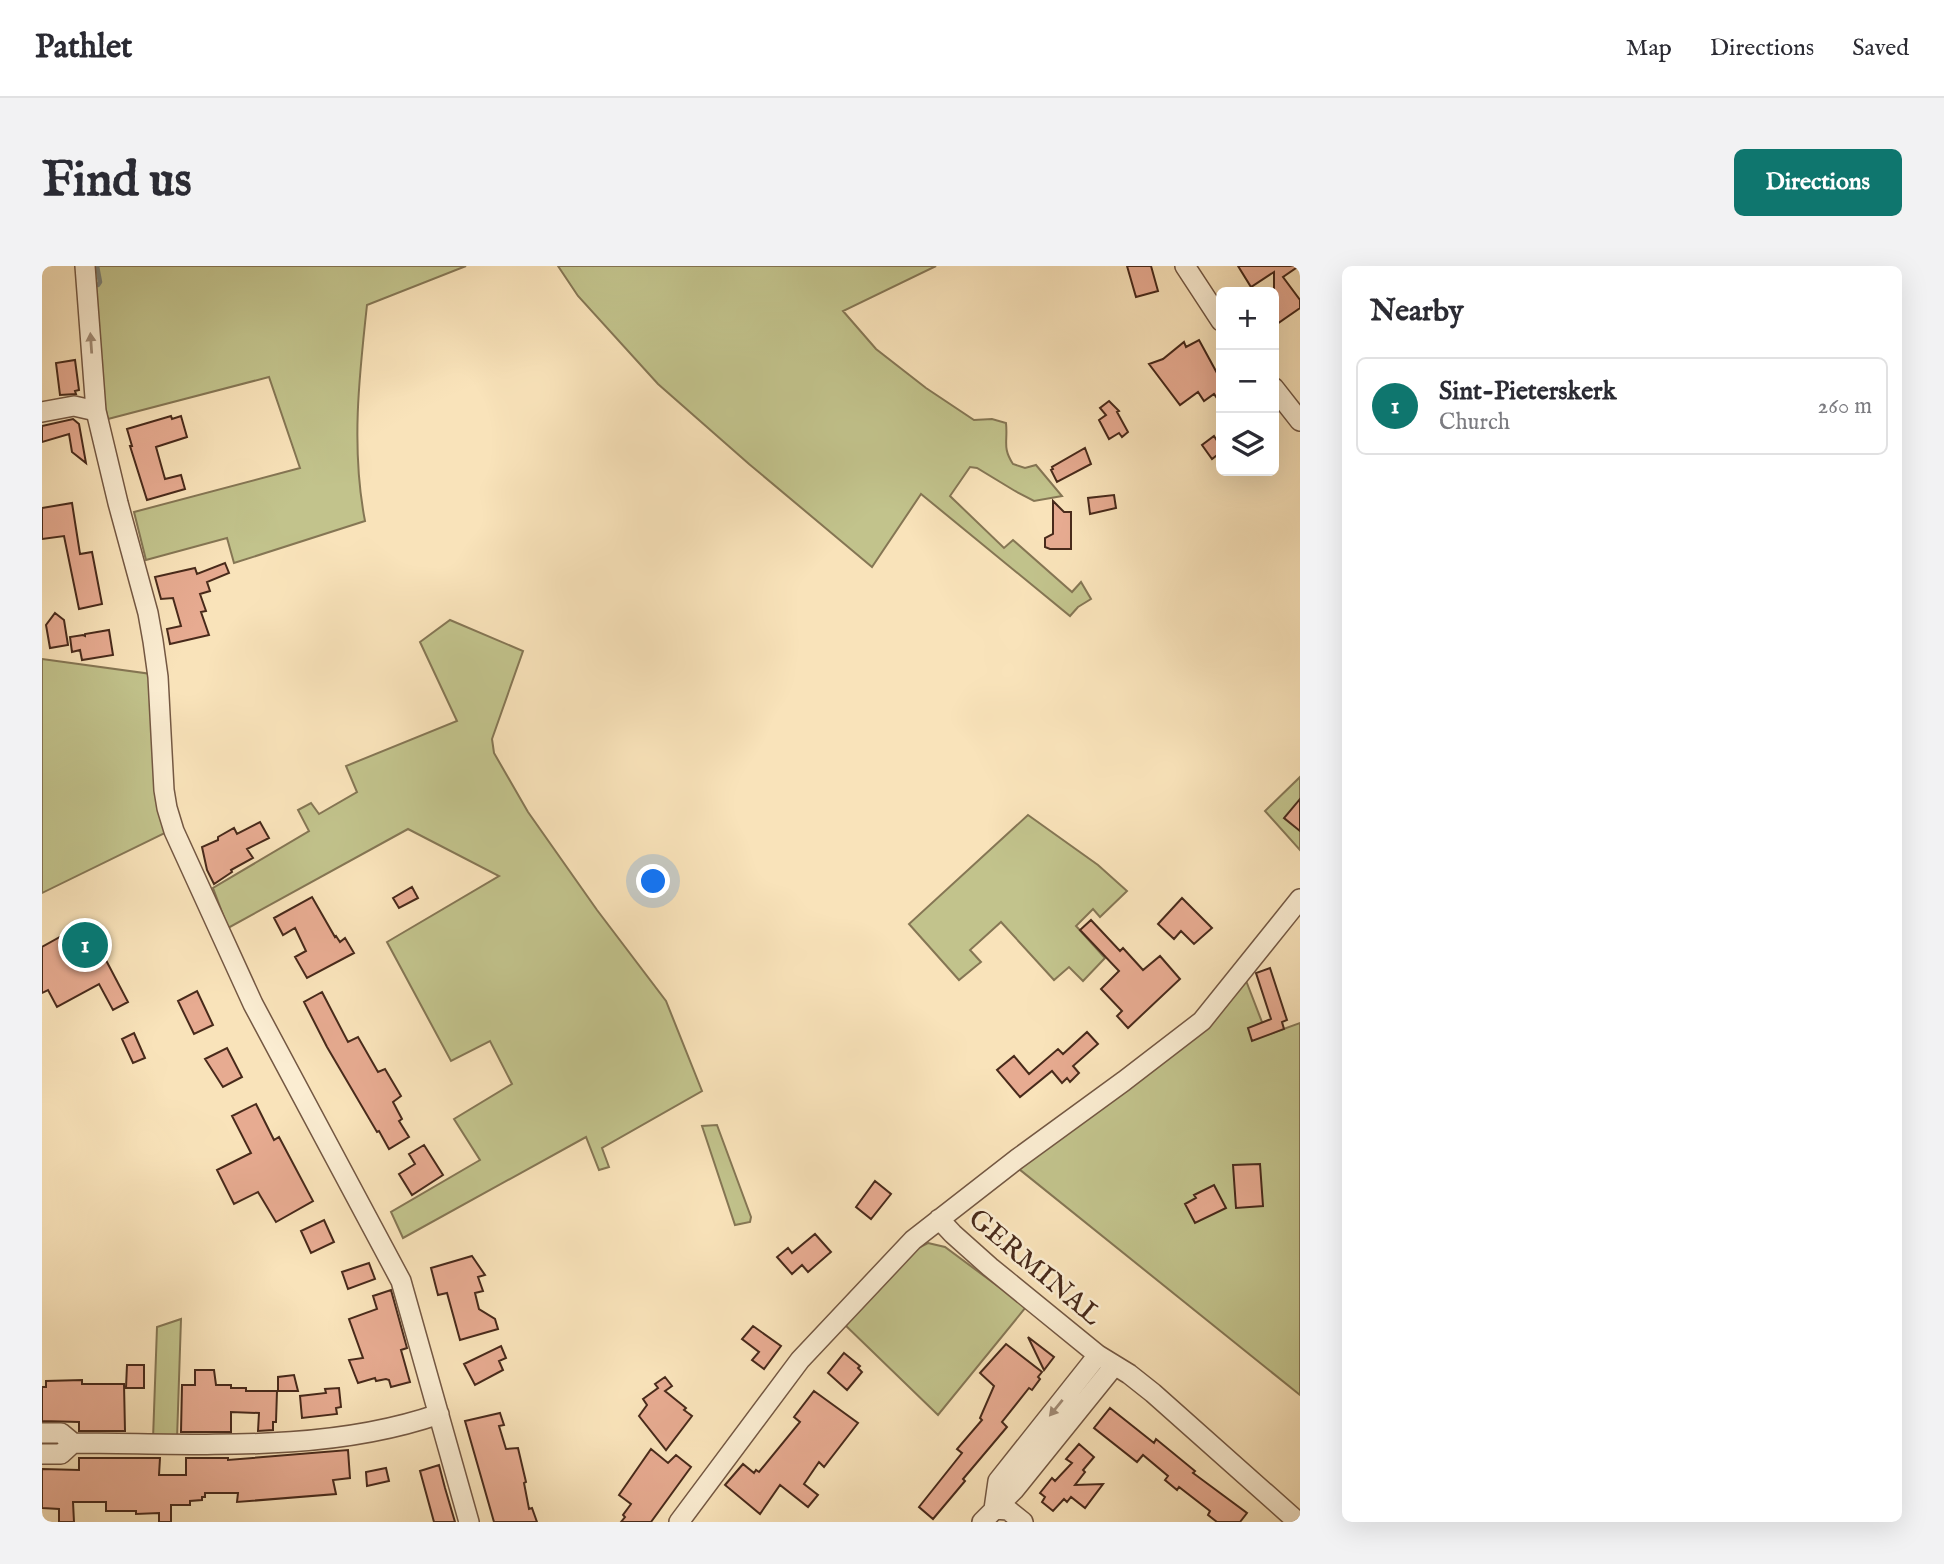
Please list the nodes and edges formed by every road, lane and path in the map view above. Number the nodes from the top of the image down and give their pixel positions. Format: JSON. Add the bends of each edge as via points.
{"nodes":[{"id":1,"x":85,"y":266,"type":"edge"},
{"id":2,"x":1185,"y":266,"type":"edge"},
{"id":3,"x":1216,"y":313,"type":"edge"},
{"id":4,"x":1279,"y":394,"type":"edge"},
{"id":5,"x":96,"y":411,"type":"junction"},
{"id":6,"x":42,"y":412,"type":"edge"},
{"id":7,"x":1300,"y":421,"type":"edge"},
{"id":8,"x":1300,"y":899,"type":"edge"},
{"id":9,"x":939,"y":1219,"type":"junction"},
{"id":10,"x":1106,"y":1360,"type":"junction"},
{"id":11,"x":439,"y":1414,"type":"junction"},
{"id":12,"x":42,"y":1433,"type":"edge"},
{"id":13,"x":73,"y":1443,"type":"junction"},
{"id":14,"x":42,"y":1454,"type":"edge"},
{"id":15,"x":988,"y":1516,"type":"edge"},
{"id":16,"x":469,"y":1522,"type":"edge"},
{"id":17,"x":679,"y":1522,"type":"edge"},
{"id":18,"x":1023,"y":1522,"type":"edge"},
{"id":19,"x":1298,"y":1522,"type":"edge"}],
"edges":[{"from":5,"to":1,"type":"street","one_way":true},
{"from":2,"to":3,"type":"street"},
{"from":4,"to":7,"type":"street"},
{"from":5,"to":6,"type":"street","via":[[74,406]]},
{"from":5,"to":11,"type":"street","via":[[148,613],[158,677],[164,790],[174,831],[253,1004],[396,1270]]},
{"from":8,"to":9,"type":"street","via":[[1202,1021]]},
{"from":9,"to":10,"type":"street","name":"GERMINAL","via":[[970,1251]]},
{"from":9,"to":17,"type":"street","via":[[913,1240],[800,1360]]},
{"from":10,"to":15,"type":"street","via":[[1014,1490]]},
{"from":10,"to":19,"type":"street","name":"GERMINAL","via":[[1153,1393]]},
{"from":11,"to":13,"type":"street","via":[[346,1437],[314,1440]]},
{"from":11,"to":16,"type":"street"},
{"from":12,"to":13,"type":"street","via":[[61,1433]]},
{"from":13,"to":14,"type":"street","via":[[61,1454]]},
{"from":15,"to":18,"type":"street","via":[[1008,1510]]}]}
